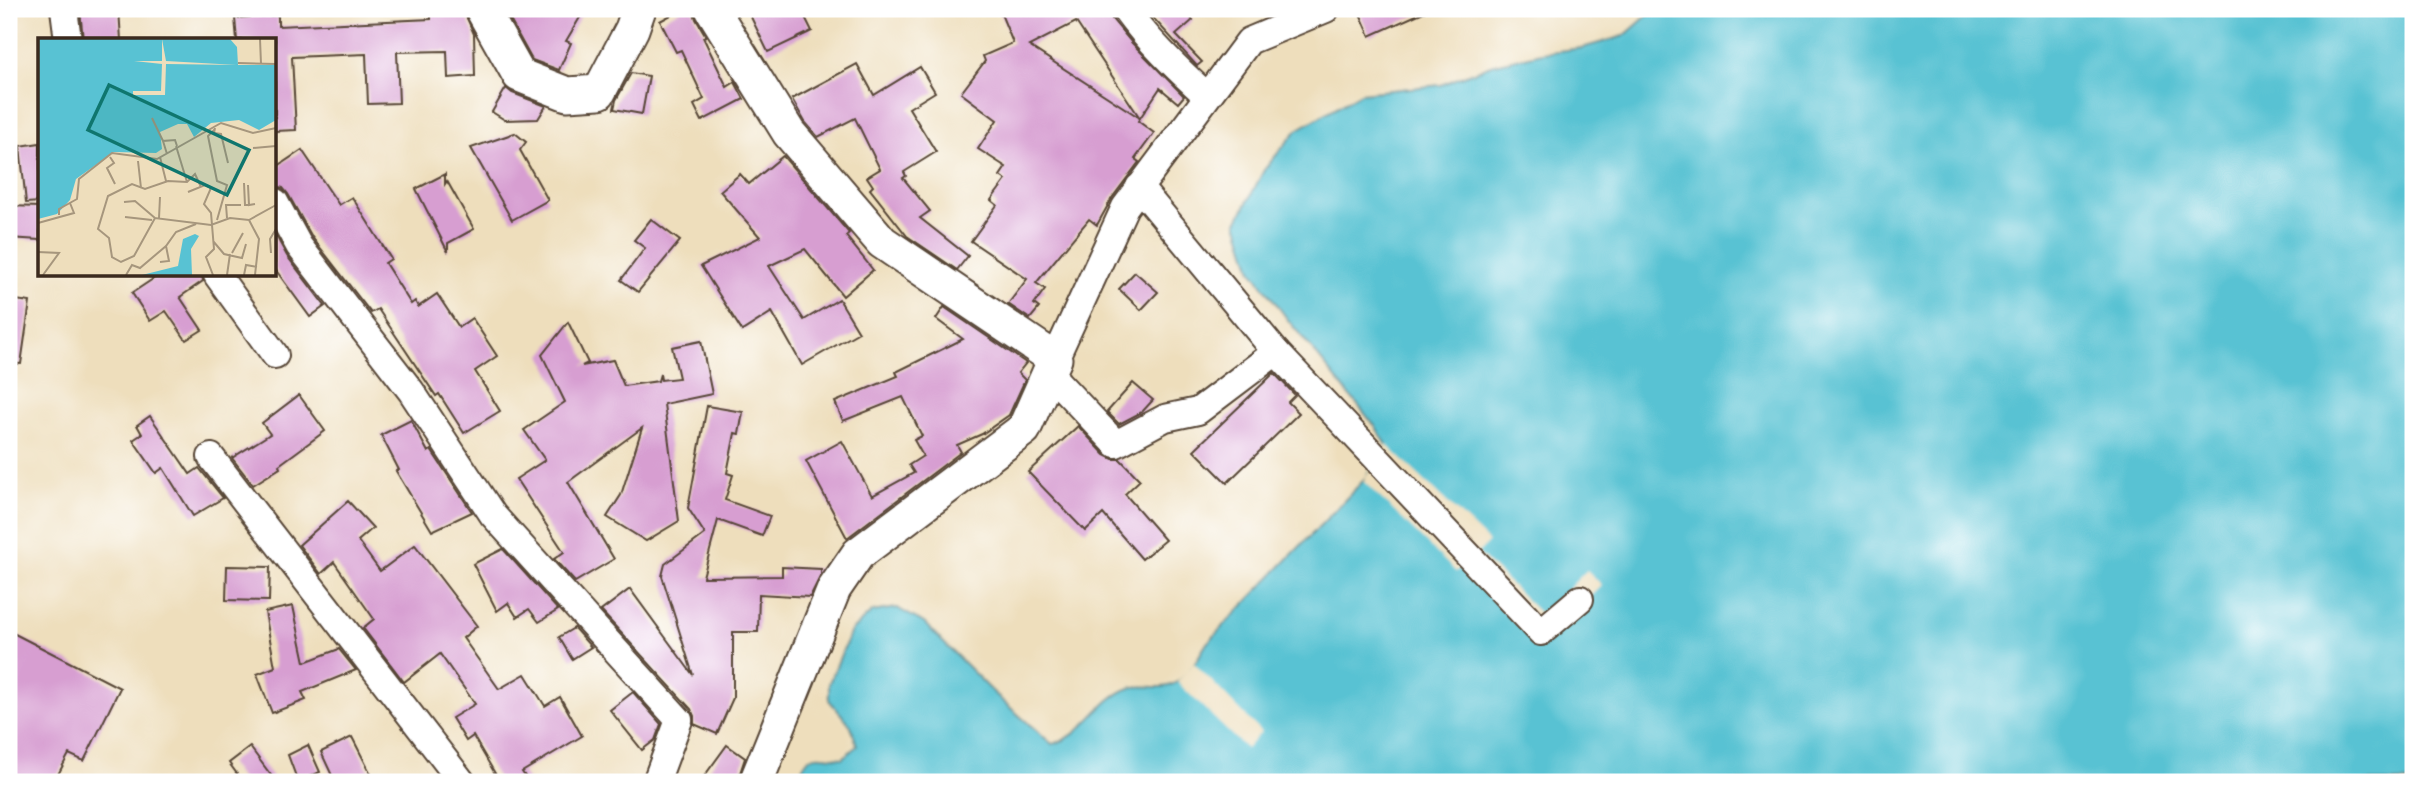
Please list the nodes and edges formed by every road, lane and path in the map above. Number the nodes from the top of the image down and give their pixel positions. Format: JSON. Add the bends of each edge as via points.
{"nodes":[{"id":1,"x":64,"y":9,"type":"edge"},
{"id":2,"x":482,"y":9,"type":"edge"},
{"id":3,"x":639,"y":9,"type":"edge"},
{"id":4,"x":712,"y":9,"type":"edge"},
{"id":5,"x":1125,"y":9,"type":"edge"},
{"id":6,"x":1326,"y":9,"type":"edge"},
{"id":7,"x":68,"y":38,"type":"edge"},
{"id":8,"x":1207,"y":96,"type":"junction"},
{"id":9,"x":1139,"y":187,"type":"junction"},
{"id":10,"x":276,"y":204,"type":"edge"},
{"id":11,"x":218,"y":276,"type":"edge"},
{"id":12,"x":1276,"y":352,"type":"junction"},
{"id":13,"x":275,"y":355,"type":"dead end"},
{"id":14,"x":1052,"y":366,"type":"junction"},
{"id":15,"x":211,"y":457,"type":"dead end"},
{"id":16,"x":1580,"y":599,"type":"dead end"},
{"id":17,"x":462,"y":782,"type":"edge"},
{"id":18,"x":656,"y":782,"type":"edge"},
{"id":19,"x":756,"y":782,"type":"edge"}],
"edges":[{"from":1,"to":7,"type":"street"},
{"from":2,"to":3,"type":"street","via":[[519,75],[566,94],[599,93]]},
{"from":4,"to":14,"type":"street","via":[[789,133],[882,242]]},
{"from":5,"to":8,"type":"street","via":[[1168,60]]},
{"from":6,"to":8,"type":"street","via":[[1249,41]]},
{"from":8,"to":9,"type":"street"},
{"from":9,"to":12,"type":"street"},
{"from":9,"to":14,"type":"street","via":[[1125,206]]},
{"from":10,"to":18,"type":"street","via":[[299,246],[411,391],[493,515],[679,720]]},
{"from":11,"to":13,"type":"street"},
{"from":12,"to":14,"type":"street","via":[[1198,411],[1165,418],[1116,444]]},
{"from":12,"to":16,"type":"street","via":[[1541,632]]},
{"from":14,"to":19,"type":"street","via":[[1024,429],[858,554],[834,589]]},
{"from":15,"to":17,"type":"street"}]}
